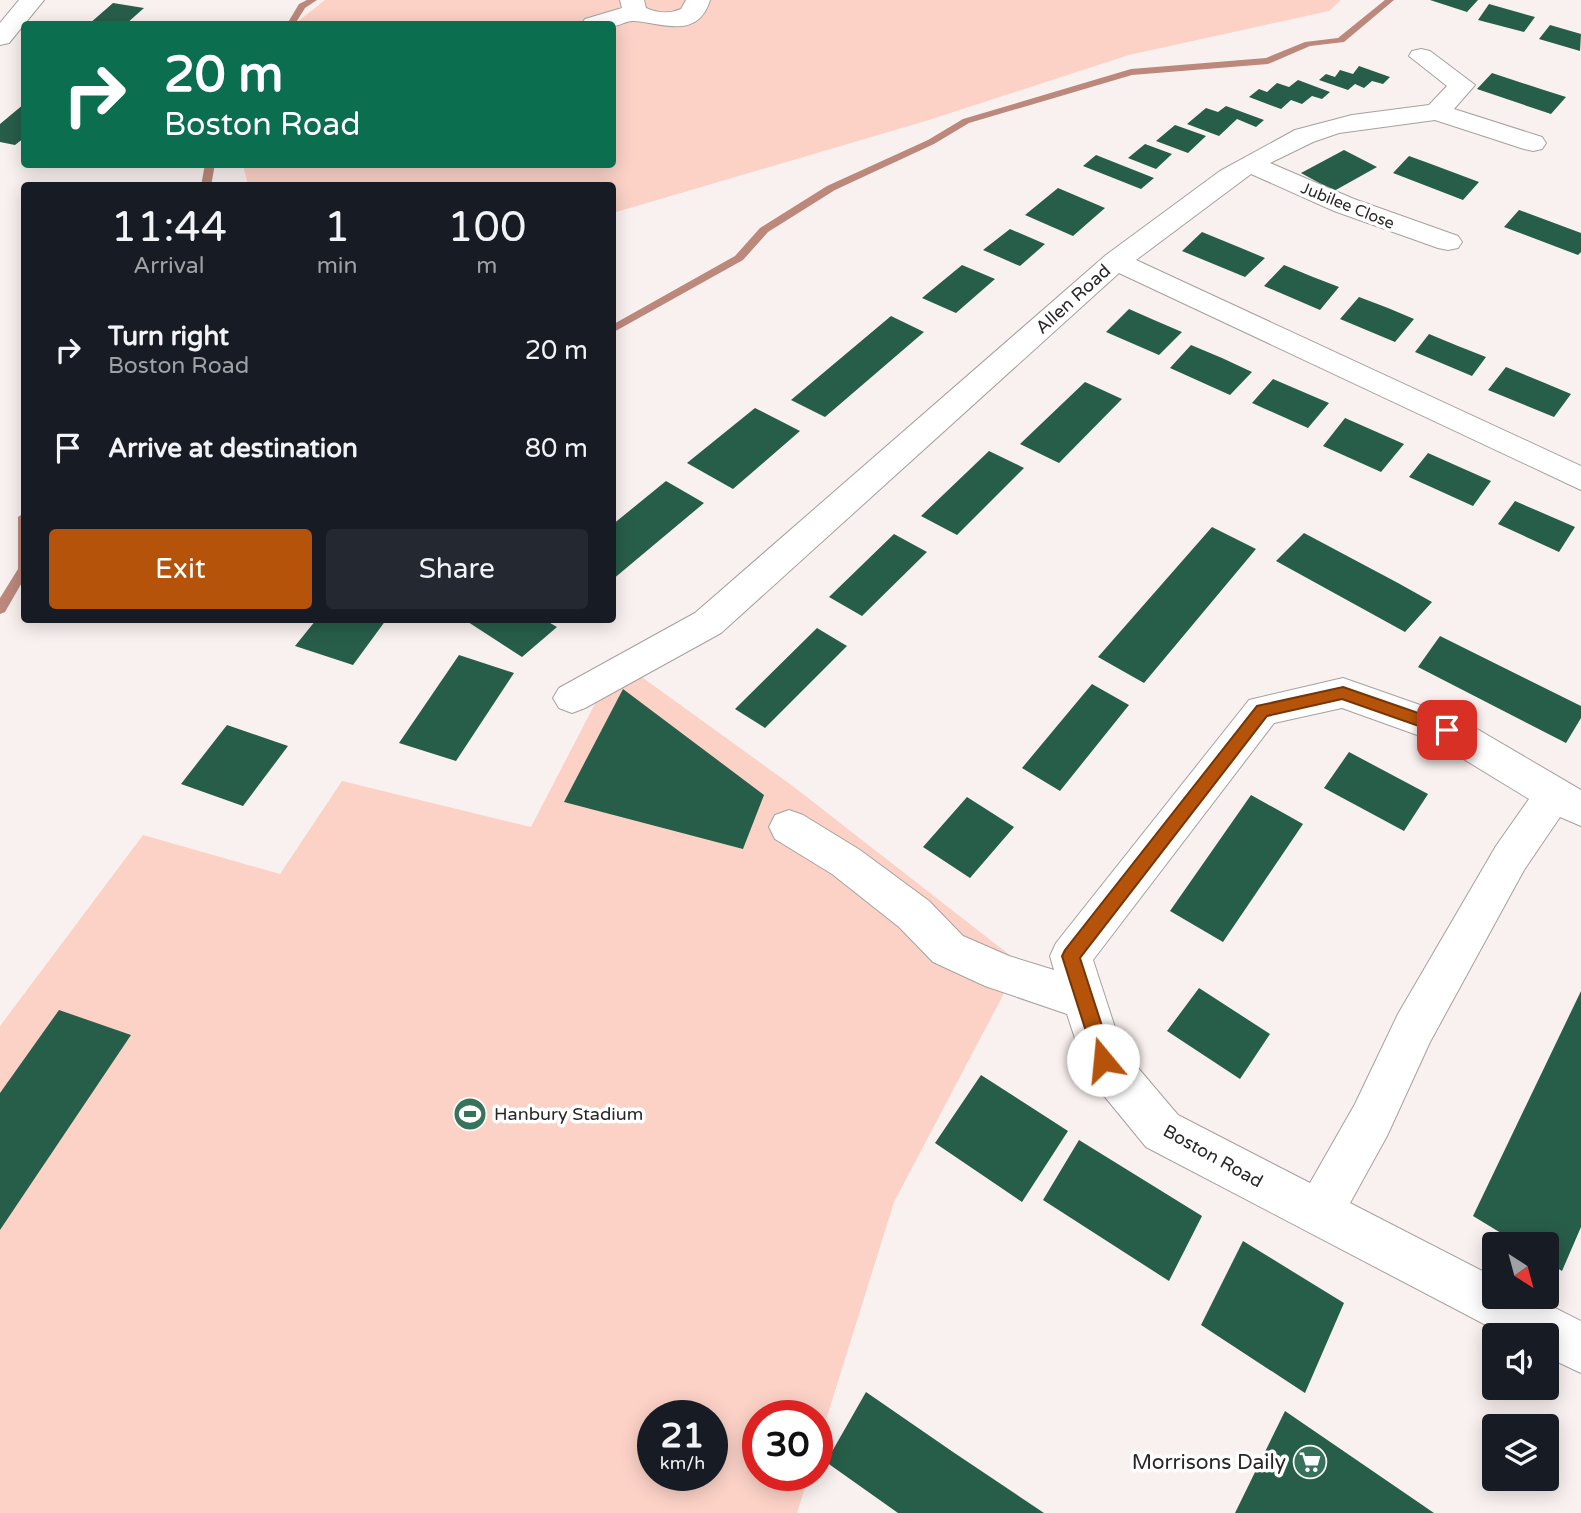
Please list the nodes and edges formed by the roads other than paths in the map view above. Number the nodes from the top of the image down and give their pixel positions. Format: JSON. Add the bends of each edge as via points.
{"nodes":[{"id":1,"x":32,"y":0,"type":"edge"},
{"id":2,"x":698,"y":0,"type":"edge"},
{"id":3,"x":633,"y":6,"type":"edge"},
{"id":4,"x":600,"y":21,"type":"edge"},
{"id":5,"x":0,"y":38,"type":"edge"},
{"id":6,"x":1421,"y":56,"type":"dead end"},
{"id":7,"x":1437,"y":112,"type":"junction"},
{"id":8,"x":1533,"y":143,"type":"dead end"},
{"id":9,"x":1250,"y":164,"type":"junction"},
{"id":10,"x":1448,"y":242,"type":"dead end"},
{"id":11,"x":1116,"y":261,"type":"junction"},
{"id":12,"x":1581,"y":480,"type":"edge"},
{"id":13,"x":572,"y":698,"type":"dead end"},
{"id":14,"x":1567,"y":802,"type":"edge"},
{"id":15,"x":789,"y":827,"type":"dead end"},
{"id":16,"x":1084,"y":1000,"type":"junction"},
{"id":17,"x":1319,"y":1213,"type":"junction"},
{"id":18,"x":1581,"y":1348,"type":"edge"}],
"edges":[{"from":1,"to":5,"type":"street"},
{"from":2,"to":3,"type":"street","via":[[691,13],[672,19],[650,19]]},
{"from":3,"to":4,"type":"street"},
{"from":6,"to":7,"type":"street","via":[[1462,85]]},
{"from":7,"to":8,"type":"street"},
{"from":7,"to":9,"type":"street","via":[[1376,119],[1305,136]]},
{"from":9,"to":10,"type":"street","name":"Jubilee Close","via":[[1344,205]]},
{"from":9,"to":11,"type":"street"},
{"from":11,"to":12,"type":"street","name":"Allen Road"},
{"from":11,"to":13,"type":"street","name":"Allen Road","via":[[708,623]]},
{"from":14,"to":16,"type":"street","name":"Boston Road","via":[[1447,730],[1343,693],[1262,710],[1071,956]]},
{"from":14,"to":17,"type":"street","via":[[1510,858]]},
{"from":15,"to":16,"type":"street","via":[[846,862],[914,914],[948,949]]},
{"from":16,"to":17,"type":"street","name":"Boston Road","via":[[1103,1060],[1162,1131]]},
{"from":17,"to":18,"type":"street","name":"Boston Road"}]}
